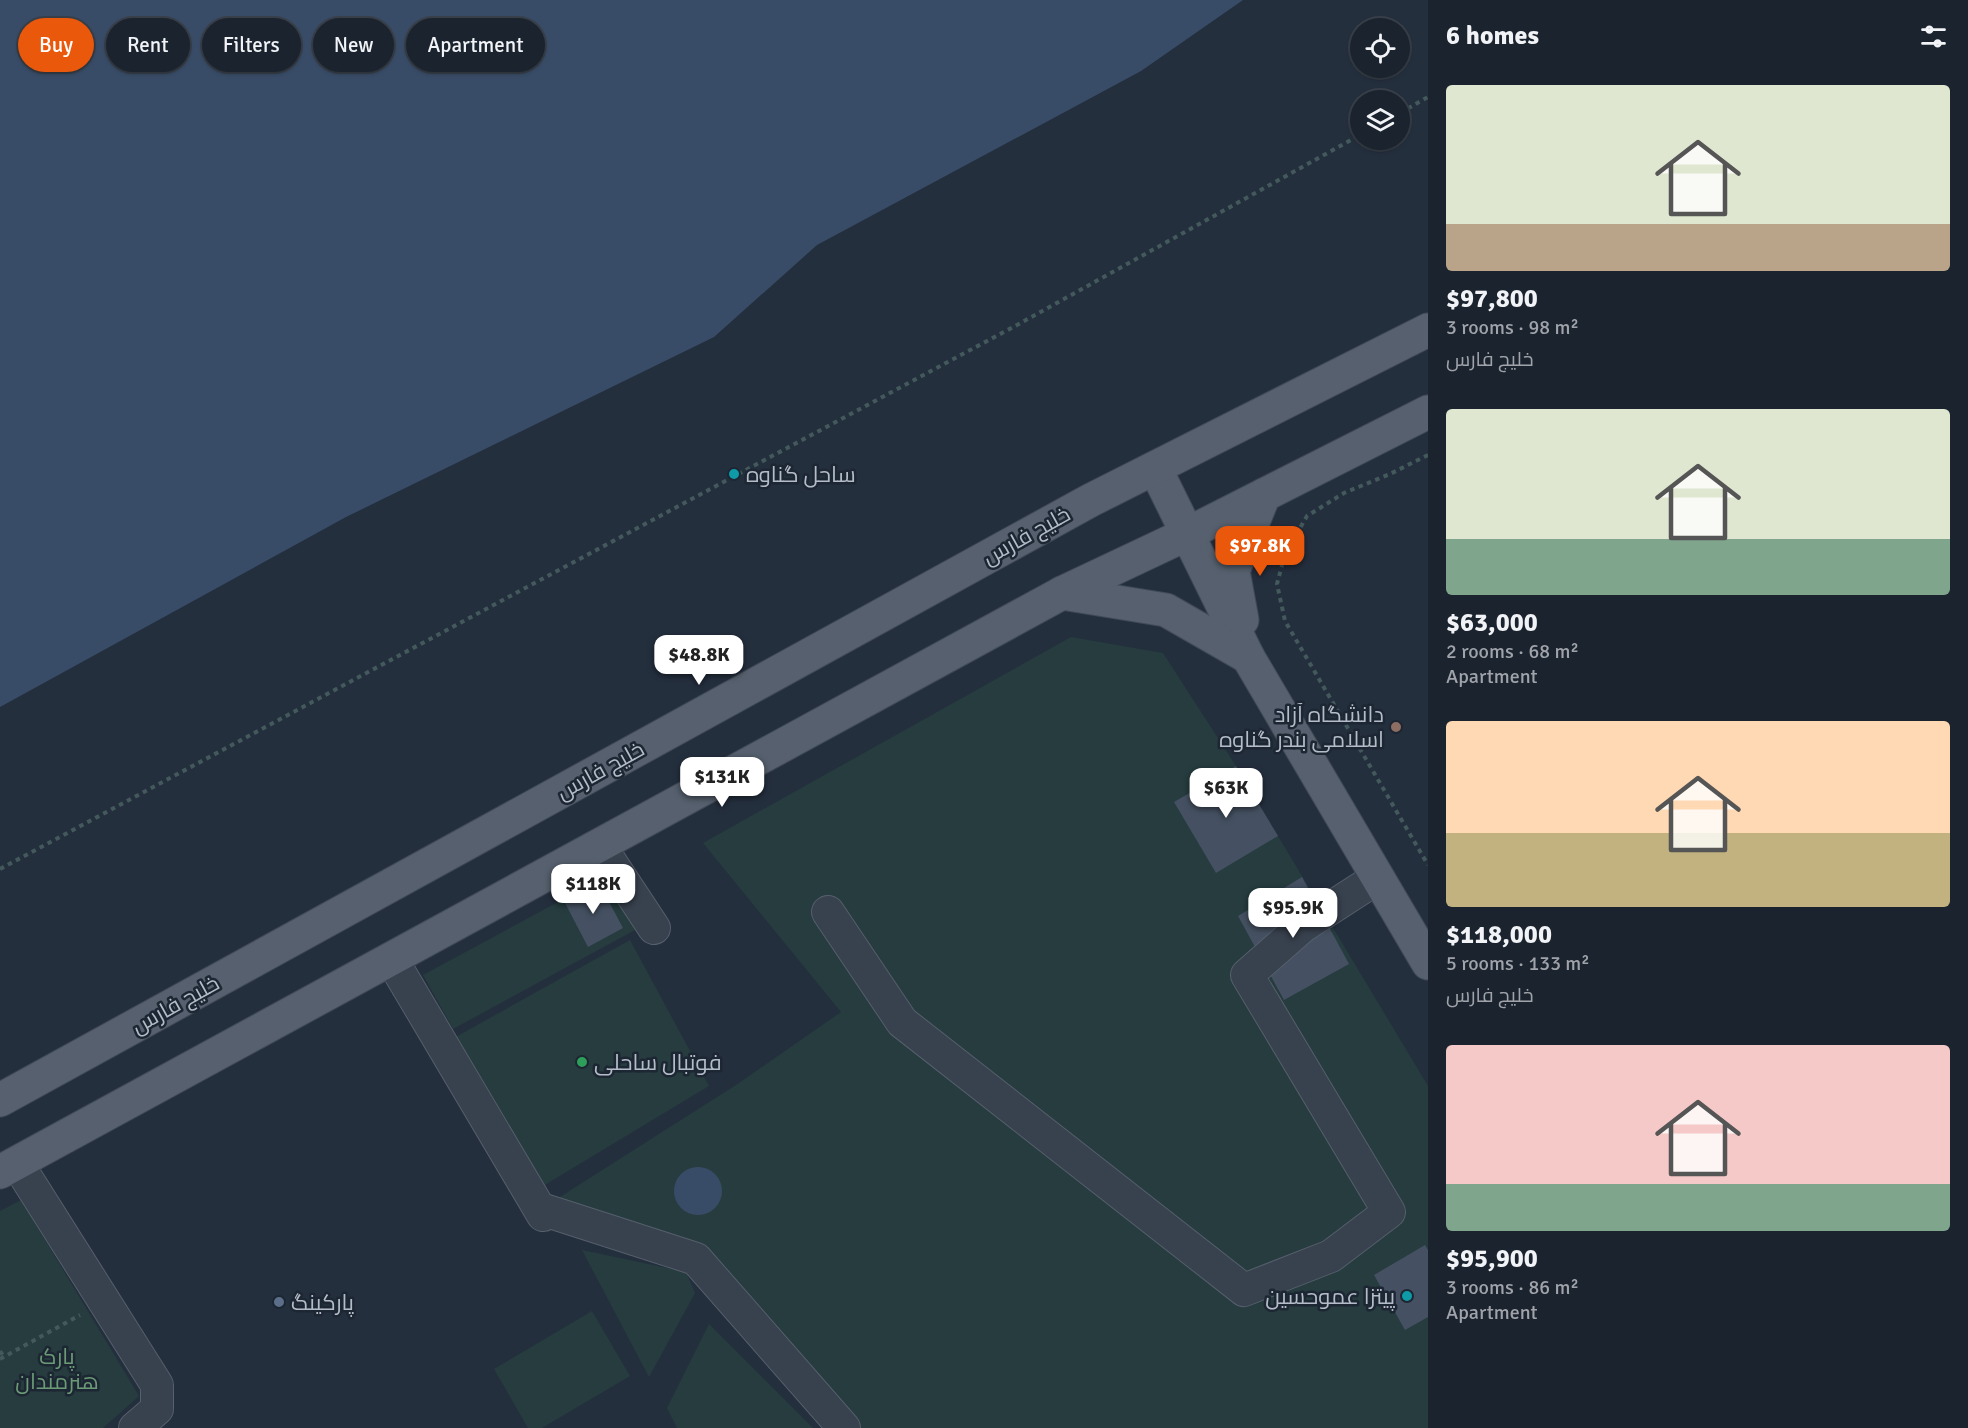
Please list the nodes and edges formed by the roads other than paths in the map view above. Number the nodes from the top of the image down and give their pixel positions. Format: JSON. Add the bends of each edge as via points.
{"nodes":[{"id":1,"x":1428,"y":330,"type":"edge"},
{"id":2,"x":1428,"y":412,"type":"edge"},
{"id":3,"x":1155,"y":468,"type":"junction"},
{"id":4,"x":1264,"y":495,"type":"junction"},
{"id":5,"x":1187,"y":534,"type":"junction"},
{"id":6,"x":1062,"y":593,"type":"junction"},
{"id":7,"x":1248,"y":657,"type":"junction"},
{"id":8,"x":600,"y":846,"type":"junction"},
{"id":9,"x":1377,"y":878,"type":"junction"},
{"id":10,"x":828,"y":912,"type":"dead end"},
{"id":11,"x":654,"y":928,"type":"dead end"},
{"id":12,"x":392,"y":960,"type":"junction"},
{"id":13,"x":1428,"y":963,"type":"edge"},
{"id":14,"x":0,"y":1100,"type":"edge"},
{"id":15,"x":8,"y":1168,"type":"edge"},
{"id":16,"x":146,"y":1419,"type":"edge"},
{"id":17,"x":844,"y":1428,"type":"edge"}],
"edges":[{"from":1,"to":3,"type":"main road","name":"خلیج فارس"},
{"from":2,"to":4,"type":"main road"},
{"from":3,"to":5,"type":"main road"},
{"from":3,"to":14,"type":"main road","name":"خلیج فارس"},
{"from":4,"to":5,"type":"main road"},
{"from":4,"to":7,"type":"main road","via":[[1233,571]]},
{"from":5,"to":6,"type":"main road"},
{"from":5,"to":7,"type":"main road"},
{"from":6,"to":7,"type":"main road","via":[[1166,610]]},
{"from":6,"to":8,"type":"main road"},
{"from":7,"to":9,"type":"main road"},
{"from":8,"to":11,"type":"lane"},
{"from":8,"to":12,"type":"main road"},
{"from":9,"to":10,"type":"lane","via":[[1303,926],[1247,975],[1389,1212],[1331,1256],[1244,1290],[902,1022]]},
{"from":9,"to":13,"type":"main road"},
{"from":12,"to":15,"type":"main road"},
{"from":12,"to":17,"type":"lane","via":[[543,1215],[541,1209],[696,1259]]},
{"from":15,"to":16,"type":"lane","via":[[104,1302],[157,1385]]}]}
